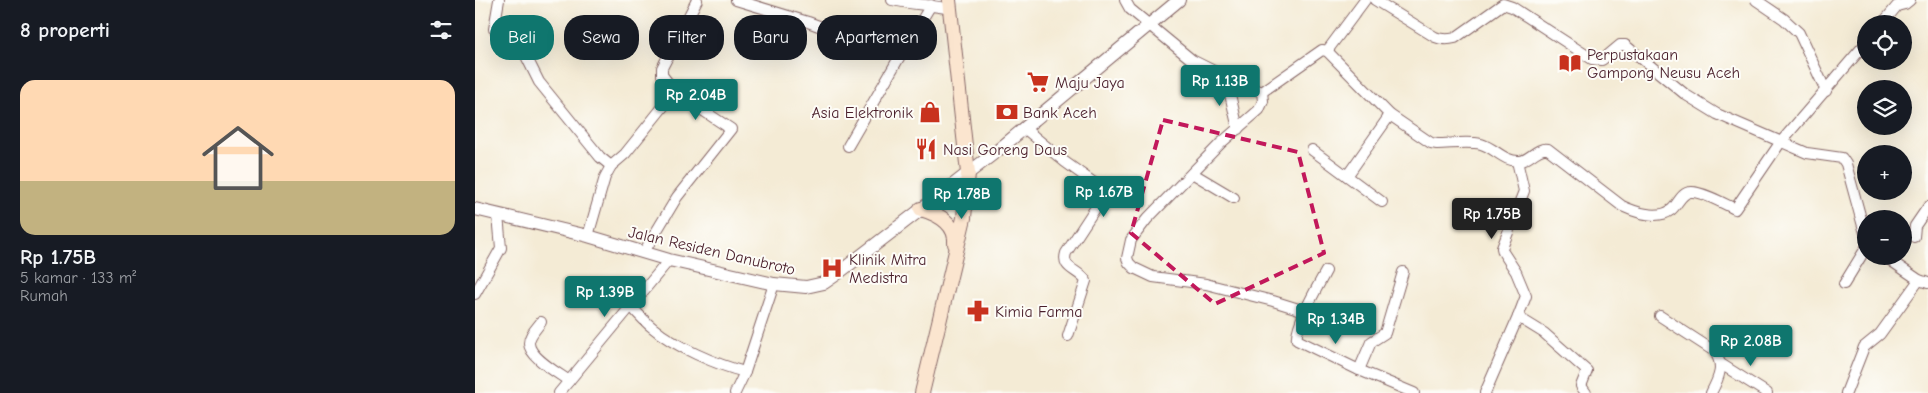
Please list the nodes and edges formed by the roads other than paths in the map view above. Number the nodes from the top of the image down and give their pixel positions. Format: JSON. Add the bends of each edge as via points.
{"nodes":[{"id":1,"x":499,"y":0,"type":"edge"},
{"id":2,"x":697,"y":0,"type":"edge"},
{"id":3,"x":736,"y":0,"type":"edge"},
{"id":4,"x":892,"y":0,"type":"edge"},
{"id":5,"x":1125,"y":0,"type":"edge"},
{"id":6,"x":1179,"y":0,"type":"edge"},
{"id":7,"x":1365,"y":0,"type":"edge"},
{"id":8,"x":1375,"y":0,"type":"edge"},
{"id":9,"x":1755,"y":0,"type":"edge"},
{"id":10,"x":1910,"y":0,"type":"edge"},
{"id":11,"x":763,"y":4,"type":"edge"},
{"id":12,"x":949,"y":4,"type":"edge"},
{"id":13,"x":931,"y":5,"type":"junction"},
{"id":14,"x":925,"y":15,"type":"edge"},
{"id":15,"x":1889,"y":15,"type":"edge"},
{"id":16,"x":817,"y":25,"type":"edge"},
{"id":17,"x":1149,"y":25,"type":"junction"},
{"id":18,"x":1327,"y":51,"type":"junction"},
{"id":19,"x":1857,"y":54,"type":"edge"},
{"id":20,"x":898,"y":60,"type":"edge"},
{"id":21,"x":1226,"y":77,"type":"junction"},
{"id":22,"x":1826,"y":91,"type":"junction"},
{"id":23,"x":675,"y":92,"type":"junction"},
{"id":24,"x":1262,"y":92,"type":"junction"},
{"id":25,"x":1389,"y":115,"type":"junction"},
{"id":26,"x":1024,"y":128,"type":"junction"},
{"id":27,"x":1238,"y":129,"type":"junction"},
{"id":28,"x":1780,"y":143,"type":"junction"},
{"id":29,"x":848,"y":146,"type":"dead end"},
{"id":30,"x":1312,"y":150,"type":"dead end"},
{"id":31,"x":1517,"y":161,"type":"junction"},
{"id":32,"x":611,"y":166,"type":"junction"},
{"id":33,"x":968,"y":173,"type":"junction"},
{"id":34,"x":1192,"y":173,"type":"junction"},
{"id":35,"x":1347,"y":176,"type":"junction"},
{"id":36,"x":1234,"y":198,"type":"dead end"},
{"id":37,"x":1382,"y":202,"type":"dead end"},
{"id":38,"x":1928,"y":207,"type":"edge"},
{"id":39,"x":475,"y":209,"type":"edge"},
{"id":40,"x":921,"y":209,"type":"junction"},
{"id":41,"x":1859,"y":210,"type":"edge"},
{"id":42,"x":498,"y":215,"type":"junction"},
{"id":43,"x":588,"y":236,"type":"junction"},
{"id":44,"x":1914,"y":237,"type":"dead end"},
{"id":45,"x":644,"y":252,"type":"junction"},
{"id":46,"x":669,"y":260,"type":"junction"},
{"id":47,"x":952,"y":262,"type":"junction"},
{"id":48,"x":1857,"y":262,"type":"edge"},
{"id":49,"x":1898,"y":265,"type":"edge"},
{"id":50,"x":1326,"y":271,"type":"dead end"},
{"id":51,"x":1403,"y":272,"type":"dead end"},
{"id":52,"x":1923,"y":282,"type":"edge"},
{"id":53,"x":774,"y":284,"type":"junction"},
{"id":54,"x":1843,"y":284,"type":"dead end"},
{"id":55,"x":475,"y":294,"type":"edge"},
{"id":56,"x":631,"y":306,"type":"junction"},
{"id":57,"x":1305,"y":311,"type":"junction"},
{"id":58,"x":1660,"y":316,"type":"dead end"},
{"id":59,"x":1518,"y":317,"type":"junction"},
{"id":60,"x":541,"y":322,"type":"dead end"},
{"id":61,"x":1068,"y":336,"type":"dead end"},
{"id":62,"x":1721,"y":364,"type":"junction"},
{"id":63,"x":1359,"y":370,"type":"junction"},
{"id":64,"x":745,"y":372,"type":"junction"},
{"id":65,"x":565,"y":389,"type":"edge"},
{"id":66,"x":1401,"y":390,"type":"edge"},
{"id":67,"x":735,"y":393,"type":"edge"},
{"id":68,"x":923,"y":393,"type":"edge"},
{"id":69,"x":1414,"y":393,"type":"edge"},
{"id":70,"x":1485,"y":393,"type":"edge"},
{"id":71,"x":1586,"y":393,"type":"edge"},
{"id":72,"x":1711,"y":393,"type":"edge"},
{"id":73,"x":1767,"y":393,"type":"edge"},
{"id":74,"x":1846,"y":393,"type":"edge"}],
"edges":[{"from":1,"to":32,"type":"street","via":[[494,29],[525,54],[539,82]]},
{"from":2,"to":23,"type":"street","via":[[662,68],[662,75]]},
{"from":3,"to":11,"type":"street"},
{"from":4,"to":13,"type":"street"},
{"from":5,"to":17,"type":"street","via":[[1130,10]]},
{"from":6,"to":17,"type":"street","name":"Jalan Residen Danubroto"},
{"from":7,"to":18,"type":"street"},
{"from":8,"to":28,"type":"street","via":[[1441,40],[1455,38],[1503,4],[1593,59],[1602,60],[1620,45],[1625,45],[1700,104]]},
{"from":9,"to":22,"type":"street","via":[[1785,19],[1799,33]]},
{"from":10,"to":15,"type":"street"},
{"from":11,"to":16,"type":"street"},
{"from":12,"to":13,"type":"street"},
{"from":12,"to":33,"type":"main road"},
{"from":13,"to":14,"type":"street"},
{"from":17,"to":21,"type":"street","via":[[1192,60]]},
{"from":17,"to":26,"type":"street","name":"Jalan Residen Danubroto"},
{"from":18,"to":24,"type":"street","via":[[1318,52]]},
{"from":18,"to":25,"type":"street"},
{"from":19,"to":22,"type":"street"},
{"from":20,"to":29,"type":"street"},
{"from":21,"to":24,"type":"street"},
{"from":21,"to":27,"type":"street"},
{"from":22,"to":28,"type":"street"},
{"from":23,"to":32,"type":"street","via":[[625,154]]},
{"from":23,"to":45,"type":"street","via":[[731,129],[677,197]]},
{"from":24,"to":27,"type":"street","via":[[1263,102],[1259,110]]},
{"from":25,"to":31,"type":"street","via":[[1431,143],[1479,144],[1508,160]]},
{"from":25,"to":35,"type":"street"},
{"from":26,"to":33,"type":"street","name":"Jalan Residen Danubroto"},
{"from":26,"to":61,"type":"street","via":[[1104,190],[1064,260],[1086,281]]},
{"from":27,"to":34,"type":"street"},
{"from":28,"to":31,"type":"street","via":[[1735,209],[1692,192],[1686,193],[1665,213],[1641,213],[1608,196],[1548,149],[1541,149]]},
{"from":28,"to":41,"type":"street","via":[[1816,156],[1839,157],[1845,161]]},
{"from":30,"to":35,"type":"street"},
{"from":31,"to":59,"type":"street","via":[[1524,191],[1502,248],[1517,272],[1526,296]]},
{"from":32,"to":43,"type":"street"},
{"from":33,"to":40,"type":"street","name":"Jalan Residen Danubroto"},
{"from":33,"to":47,"type":"main road","via":[[963,218]]},
{"from":34,"to":36,"type":"street"},
{"from":34,"to":57,"type":"street","via":[[1131,240],[1127,253],[1129,263],[1153,277],[1206,284]]},
{"from":35,"to":37,"type":"street"},
{"from":38,"to":44,"type":"street","via":[[1915,226]]},
{"from":39,"to":42,"type":"street","name":"Jalan Residen Danubroto"},
{"from":40,"to":47,"type":"main road","via":[[936,213],[949,225],[955,237]]},
{"from":40,"to":53,"type":"street","name":"Jalan Residen Danubroto","via":[[824,282],[806,287]]},
{"from":42,"to":43,"type":"street","name":"Jalan Residen Danubroto"},
{"from":42,"to":55,"type":"street","via":[[501,248]]},
{"from":43,"to":45,"type":"street","name":"Jalan Residen Danubroto"},
{"from":45,"to":46,"type":"street","name":"Jalan Residen Danubroto"},
{"from":46,"to":53,"type":"street","name":"Jalan Residen Danubroto"},
{"from":46,"to":56,"type":"street"},
{"from":47,"to":68,"type":"main road"},
{"from":48,"to":54,"type":"street"},
{"from":49,"to":52,"type":"street"},
{"from":50,"to":57,"type":"street"},
{"from":51,"to":63,"type":"street","via":[[1385,333],[1371,342]]},
{"from":52,"to":74,"type":"street","via":[[1880,334],[1865,347]]},
{"from":53,"to":64,"type":"street"},
{"from":56,"to":64,"type":"street","via":[[652,328],[679,345]]},
{"from":56,"to":65,"type":"street"},
{"from":57,"to":63,"type":"street","via":[[1297,340]]},
{"from":58,"to":62,"type":"street","via":[[1714,351]]},
{"from":59,"to":70,"type":"street"},
{"from":59,"to":71,"type":"street","via":[[1544,333],[1587,371],[1581,386]]},
{"from":60,"to":65,"type":"street","via":[[529,342],[534,355]]},
{"from":62,"to":72,"type":"street"},
{"from":62,"to":73,"type":"street"},
{"from":63,"to":66,"type":"street"},
{"from":64,"to":67,"type":"street"},
{"from":66,"to":69,"type":"street"}]}
